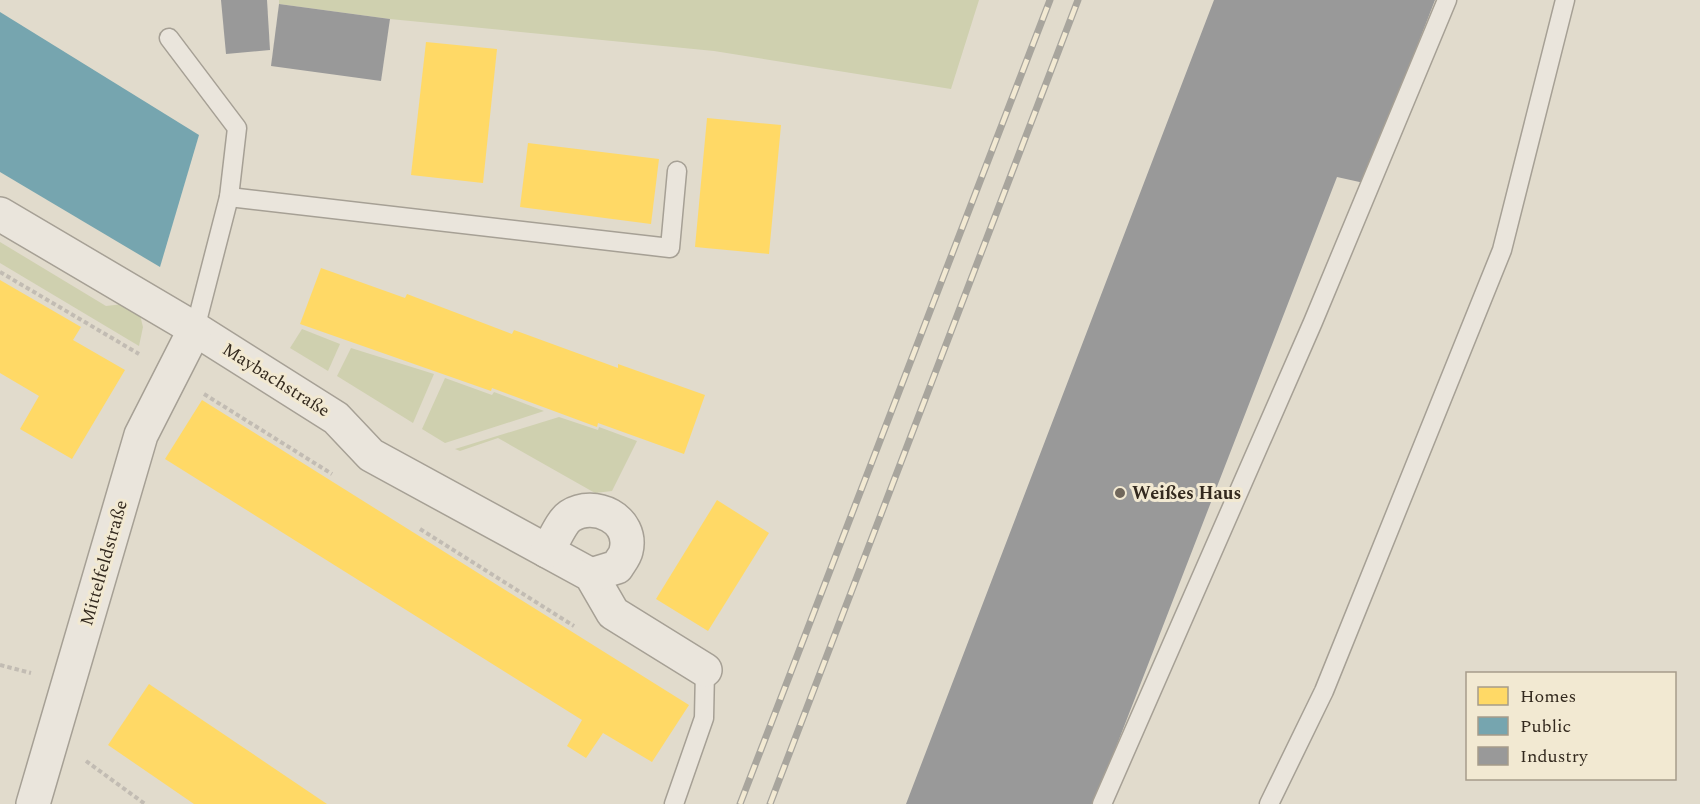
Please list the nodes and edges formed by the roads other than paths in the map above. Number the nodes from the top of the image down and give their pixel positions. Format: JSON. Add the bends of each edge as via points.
{"nodes":[{"id":1,"x":1447,"y":0,"type":"edge"},
{"id":2,"x":1566,"y":0,"type":"edge"},
{"id":3,"x":169,"y":38,"type":"dead end"},
{"id":4,"x":677,"y":171,"type":"dead end"},
{"id":5,"x":230,"y":197,"type":"junction"},
{"id":6,"x":0,"y":214,"type":"edge"},
{"id":7,"x":195,"y":329,"type":"junction"},
{"id":8,"x":548,"y":551,"type":"junction"},
{"id":9,"x":591,"y":575,"type":"junction"},
{"id":10,"x":705,"y":670,"type":"joint"},
{"id":11,"x":33,"y":804,"type":"edge"},
{"id":12,"x":674,"y":804,"type":"edge"},
{"id":13,"x":1102,"y":804,"type":"edge"},
{"id":14,"x":1269,"y":804,"type":"edge"}],
"edges":[{"from":1,"to":13,"type":"lane","via":[[1308,333]]},
{"from":2,"to":14,"type":"lane","via":[[1502,250],[1324,691]]},
{"from":3,"to":5,"type":"lane","via":[[237,128]]},
{"from":4,"to":5,"type":"lane","via":[[670,248]]},
{"from":5,"to":7,"type":"lane"},
{"from":6,"to":7,"type":"street","name":"Maybachstraße"},
{"from":7,"to":8,"type":"street","name":"Maybachstraße","via":[[336,418],[371,455]]},
{"from":7,"to":11,"type":"street","name":"Mittelfeldstraße","via":[[141,435]]},
{"from":8,"to":9,"type":"street","name":"Maybachstraße"},
{"from":8,"to":9,"type":"street","via":[[568,517],[581,510],[603,510],[620,522],[626,550],[617,567]]},
{"from":9,"to":10,"type":"street","via":[[613,613]]},
{"from":10,"to":12,"type":"lane","via":[[704,718]]}]}
